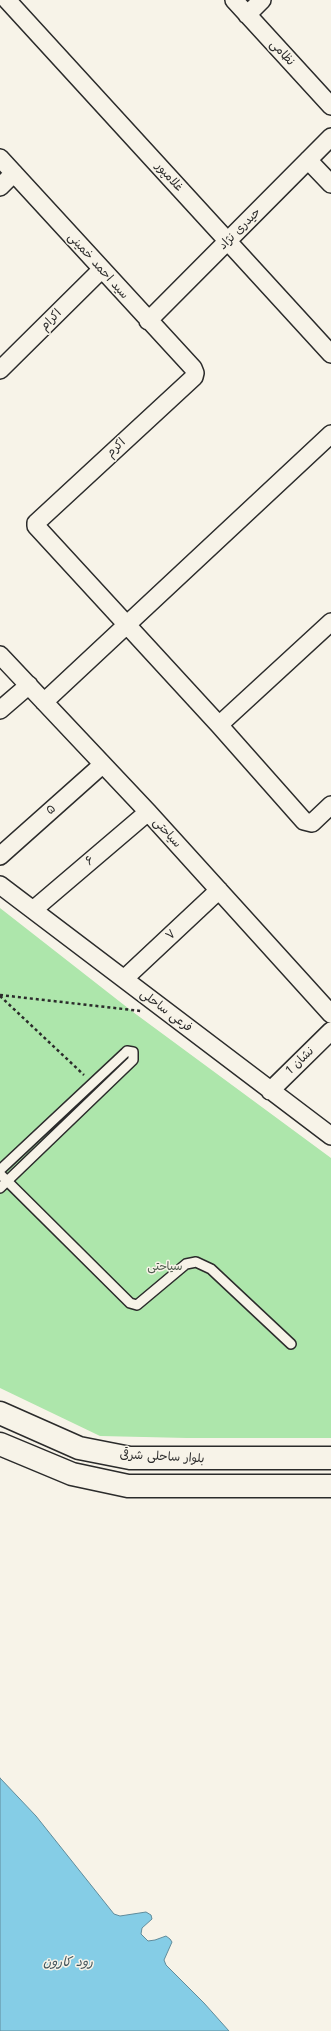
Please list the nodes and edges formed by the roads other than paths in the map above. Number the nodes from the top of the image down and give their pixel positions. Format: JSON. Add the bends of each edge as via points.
{"nodes":[{"id":1,"x":7,"y":0,"type":"edge"},
{"id":2,"x":234,"y":0,"type":"edge"},
{"id":3,"x":262,"y":0,"type":"edge"},
{"id":4,"x":247,"y":15,"type":"junction"},
{"id":5,"x":331,"y":106,"type":"edge"},
{"id":6,"x":331,"y":137,"type":"edge"},
{"id":7,"x":0,"y":158,"type":"edge"},
{"id":8,"x":308,"y":160,"type":"junction"},
{"id":9,"x":14,"y":174,"type":"junction"},
{"id":10,"x":331,"y":184,"type":"edge"},
{"id":11,"x":0,"y":187,"type":"edge"},
{"id":12,"x":228,"y":241,"type":"junction"},
{"id":13,"x":101,"y":270,"type":"junction"},
{"id":14,"x":148,"y":321,"type":"junction"},
{"id":15,"x":331,"y":354,"type":"edge"},
{"id":16,"x":0,"y":370,"type":"edge"},
{"id":17,"x":195,"y":373,"type":"joint"},
{"id":18,"x":331,"y":434,"type":"edge"},
{"id":19,"x":331,"y":622,"type":"edge"},
{"id":20,"x":126,"y":624,"type":"junction"},
{"id":21,"x":0,"y":655,"type":"edge"},
{"id":22,"x":29,"y":685,"type":"junction"},
{"id":23,"x":44,"y":702,"type":"junction"},
{"id":24,"x":0,"y":710,"type":"edge"},
{"id":25,"x":219,"y":725,"type":"junction"},
{"id":26,"x":102,"y":765,"type":"junction"},
{"id":27,"x":331,"y":805,"type":"edge"},
{"id":28,"x":148,"y":812,"type":"junction"},
{"id":29,"x":0,"y":856,"type":"edge"},
{"id":30,"x":0,"y":885,"type":"edge"},
{"id":31,"x":219,"y":890,"type":"junction"},
{"id":32,"x":33,"y":910,"type":"junction"},
{"id":33,"x":124,"y":979,"type":"junction"},
{"id":34,"x":331,"y":1014,"type":"edge"},
{"id":35,"x":331,"y":1031,"type":"edge"},
{"id":36,"x":270,"y":1090,"type":"junction"},
{"id":37,"x":331,"y":1136,"type":"edge"},
{"id":38,"x":0,"y":1170,"type":"edge"},
{"id":39,"x":0,"y":1174,"type":"edge"},
{"id":40,"x":3,"y":1185,"type":"edge"},
{"id":41,"x":291,"y":1344,"type":"dead end"},
{"id":42,"x":0,"y":1413,"type":"edge"},
{"id":43,"x":0,"y":1444,"type":"edge"},
{"id":44,"x":331,"y":1458,"type":"edge"},
{"id":45,"x":331,"y":1486,"type":"edge"}],
"edges":[{"from":1,"to":12,"type":"street","name":"غلامپور"},
{"from":2,"to":4,"type":"street","name":"نظامی"},
{"from":3,"to":4,"type":"street"},
{"from":4,"to":5,"type":"street","name":"نظامی"},
{"from":6,"to":8,"type":"street","name":"حیدری نژاد"},
{"from":7,"to":9,"type":"street","name":"سید احمد خمینی"},
{"from":8,"to":10,"type":"street"},
{"from":8,"to":12,"type":"street","name":"حیدری نژاد"},
{"from":9,"to":11,"type":"street"},
{"from":9,"to":13,"type":"street","name":"سید احمد خمینی"},
{"from":12,"to":14,"type":"street","name":"حیدری نژاد"},
{"from":12,"to":15,"type":"street","name":"غلامپور"},
{"from":13,"to":14,"type":"street","name":"سید احمد خمینی"},
{"from":13,"to":16,"type":"street","name":"اکرام"},
{"from":14,"to":17,"type":"street","name":"سید احمد خمینی"},
{"from":17,"to":20,"type":"street","name":"اکرم","via":[[194,377],[36,523],[38,530]]},
{"from":18,"to":20,"type":"street"},
{"from":19,"to":25,"type":"street"},
{"from":20,"to":23,"type":"street"},
{"from":20,"to":25,"type":"street"},
{"from":21,"to":22,"type":"street","name":"سیاحتی"},
{"from":22,"to":23,"type":"street","name":"سیاحتی"},
{"from":22,"to":24,"type":"street"},
{"from":23,"to":26,"type":"street","name":"سیاحتی"},
{"from":25,"to":27,"type":"street","via":[[304,820],[312,822]]},
{"from":26,"to":28,"type":"street","name":"سیاحتی"},
{"from":26,"to":29,"type":"street","name":"۵"},
{"from":28,"to":31,"type":"street","name":"سیاحتی"},
{"from":28,"to":32,"type":"street","name":"۶"},
{"from":30,"to":32,"type":"street","name":"فرعی ساحلی"},
{"from":31,"to":33,"type":"street","name":"۷"},
{"from":31,"to":34,"type":"street","name":"سیاحتی"},
{"from":32,"to":33,"type":"street","name":"فرعی ساحلی"},
{"from":33,"to":36,"type":"street","name":"فرعی ساحلی"},
{"from":35,"to":36,"type":"street","name":"نشان 1"},
{"from":36,"to":37,"type":"street","name":"فرعی ساحلی"},
{"from":38,"to":40,"type":"lane","via":[[127,1051],[133,1052],[133,1060]]},
{"from":39,"to":40,"type":"lane"},
{"from":40,"to":41,"type":"lane","via":[[130,1303],[137,1305],[186,1264],[196,1262],[211,1269]]},
{"from":42,"to":44,"type":"main road","name":"بلوار ساحلی شرقی","via":[[79,1448],[130,1458]]},
{"from":43,"to":45,"type":"main road","via":[[72,1474],[128,1486]]}]}
